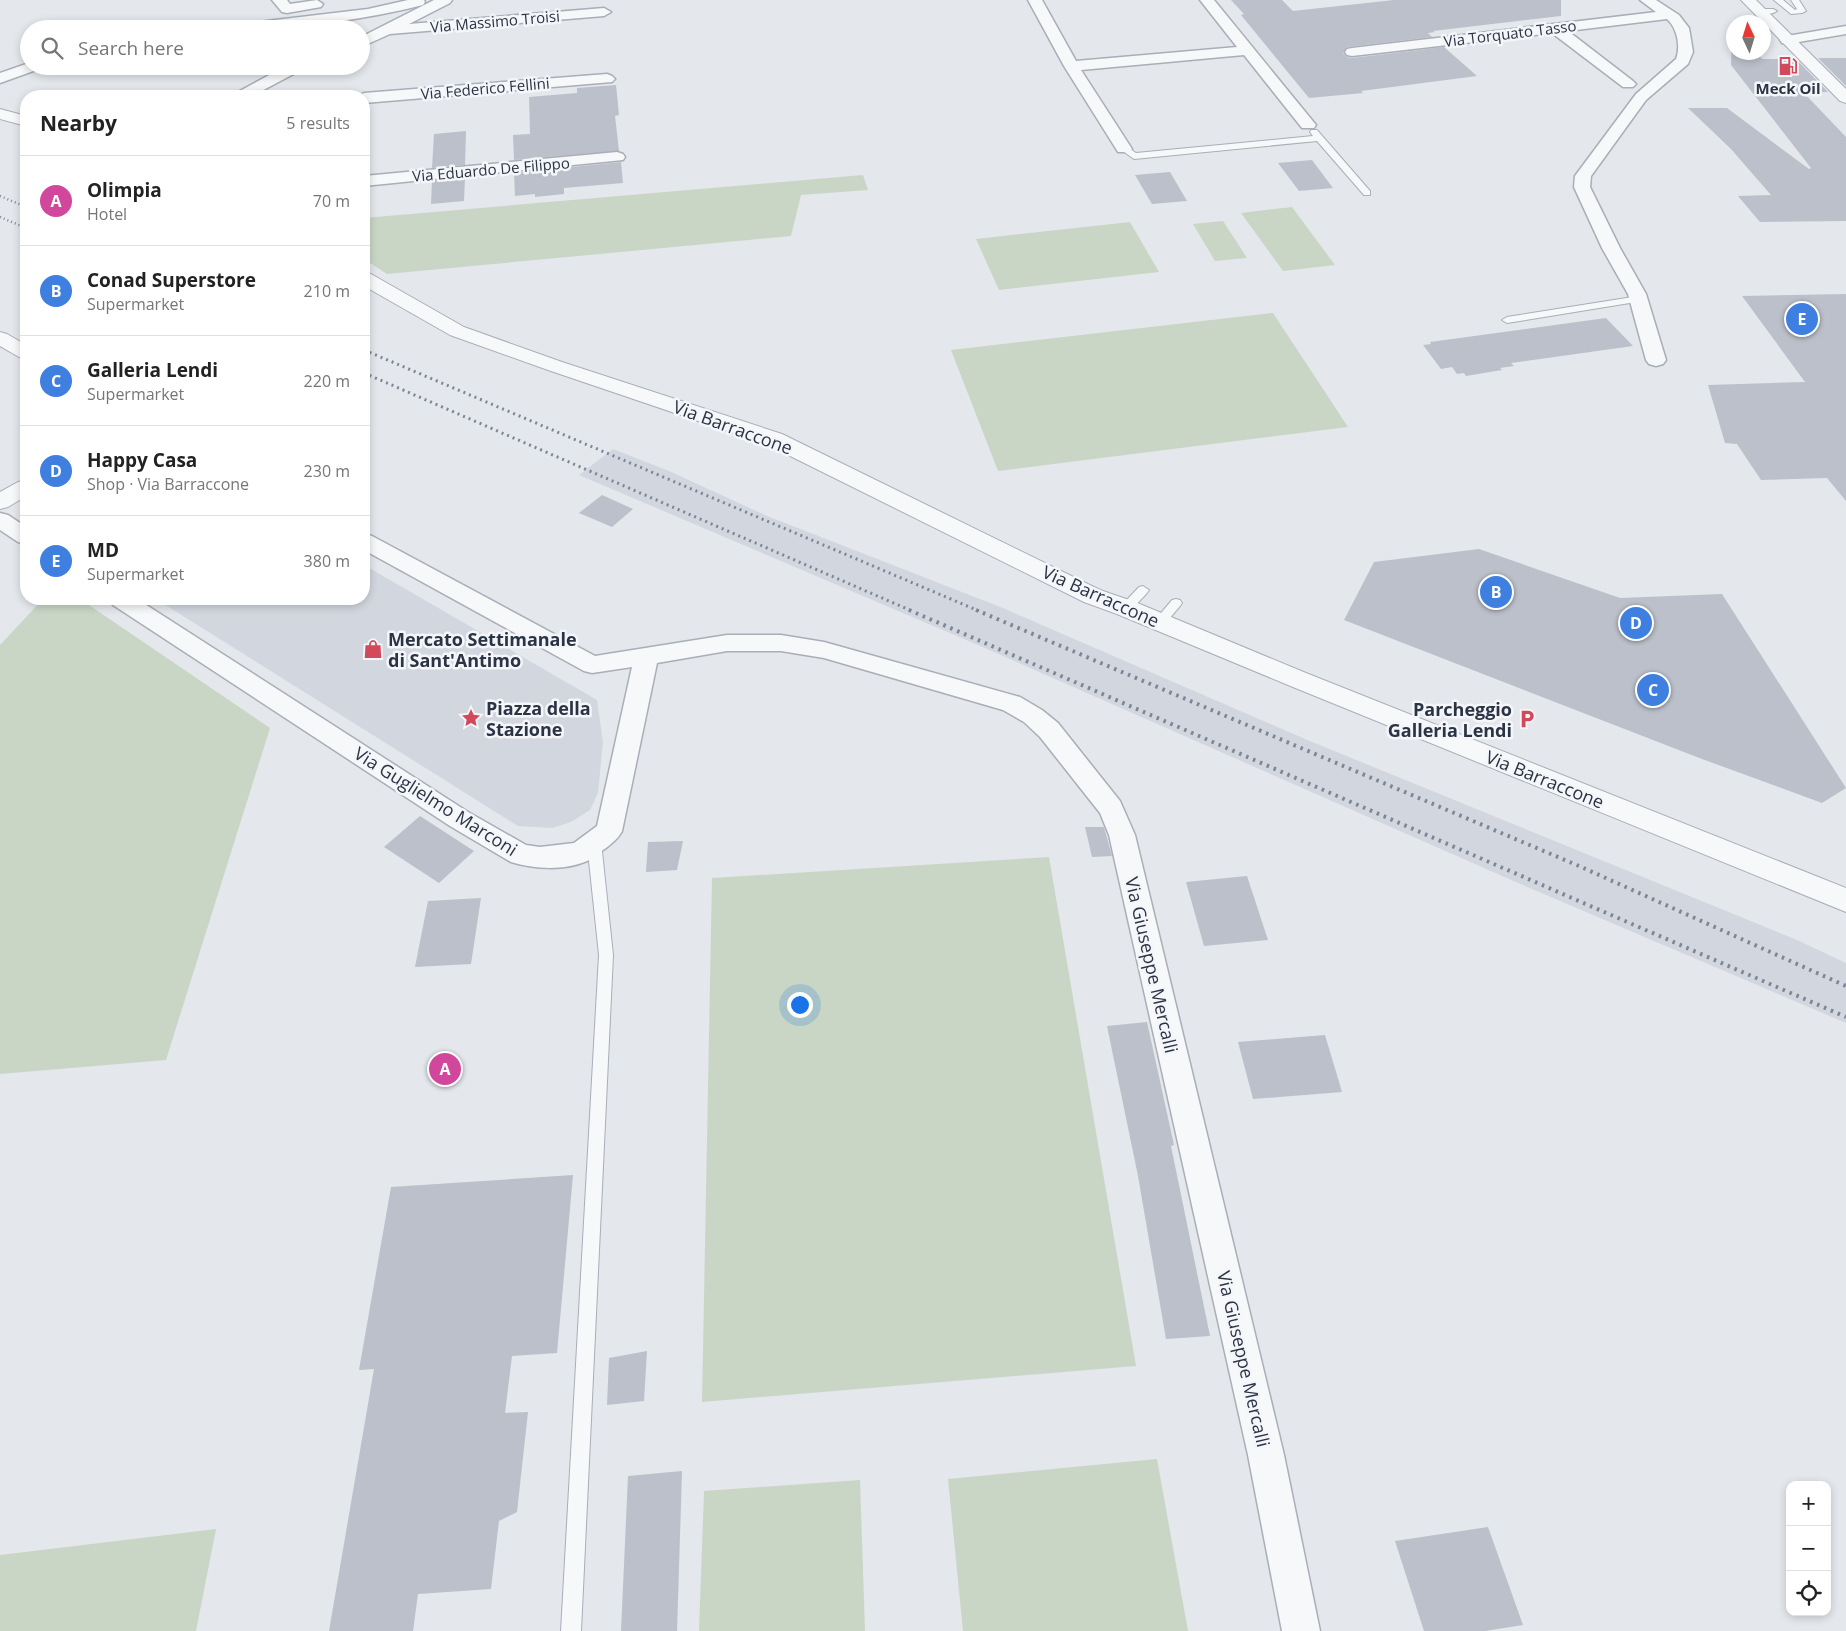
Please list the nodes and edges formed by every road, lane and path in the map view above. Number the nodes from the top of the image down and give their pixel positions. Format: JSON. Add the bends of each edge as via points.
{"nodes":[{"id":1,"x":279,"y":0,"type":"edge"},
{"id":2,"x":445,"y":0,"type":"edge"},
{"id":3,"x":1035,"y":0,"type":"edge"},
{"id":4,"x":1207,"y":0,"type":"edge"},
{"id":5,"x":1647,"y":0,"type":"edge"},
{"id":6,"x":1748,"y":0,"type":"edge"},
{"id":7,"x":1778,"y":0,"type":"edge"},
{"id":8,"x":1795,"y":0,"type":"edge"},
{"id":9,"x":420,"y":1,"type":"edge"},
{"id":10,"x":334,"y":2,"type":"dead end"},
{"id":11,"x":604,"y":12,"type":"dead end"},
{"id":12,"x":1669,"y":15,"type":"junction"},
{"id":13,"x":309,"y":20,"type":"edge"},
{"id":14,"x":1555,"y":28,"type":"junction"},
{"id":15,"x":370,"y":29,"type":"edge"},
{"id":16,"x":1838,"y":29,"type":"edge"},
{"id":17,"x":386,"y":30,"type":"junction"},
{"id":18,"x":370,"y":38,"type":"edge"},
{"id":19,"x":1787,"y":40,"type":"junction"},
{"id":20,"x":1246,"y":50,"type":"junction"},
{"id":21,"x":1352,"y":52,"type":"dead end"},
{"id":22,"x":1071,"y":66,"type":"junction"},
{"id":23,"x":20,"y":71,"type":"edge"},
{"id":24,"x":281,"y":75,"type":"edge"},
{"id":25,"x":0,"y":78,"type":"edge"},
{"id":26,"x":607,"y":79,"type":"dead end"},
{"id":27,"x":1628,"y":84,"type":"dead end"},
{"id":28,"x":252,"y":90,"type":"edge"},
{"id":29,"x":370,"y":98,"type":"edge"},
{"id":30,"x":1846,"y":98,"type":"edge"},
{"id":31,"x":0,"y":114,"type":"edge"},
{"id":32,"x":20,"y":119,"type":"edge"},
{"id":33,"x":1308,"y":125,"type":"joint"},
{"id":34,"x":1319,"y":138,"type":"junction"},
{"id":35,"x":1124,"y":149,"type":"joint"},
{"id":36,"x":618,"y":157,"type":"dead end"},
{"id":37,"x":370,"y":180,"type":"edge"},
{"id":38,"x":1368,"y":193,"type":"dead end"},
{"id":39,"x":370,"y":281,"type":"edge"},
{"id":40,"x":1639,"y":299,"type":"junction"},
{"id":41,"x":1507,"y":320,"type":"dead end"},
{"id":42,"x":0,"y":338,"type":"edge"},
{"id":43,"x":20,"y":350,"type":"edge"},
{"id":44,"x":1656,"y":360,"type":"dead end"},
{"id":45,"x":20,"y":490,"type":"edge"},
{"id":46,"x":0,"y":502,"type":"edge"},
{"id":47,"x":0,"y":520,"type":"edge"},
{"id":48,"x":20,"y":533,"type":"edge"},
{"id":49,"x":370,"y":543,"type":"edge"},
{"id":50,"x":1143,"y":590,"type":"dead end"},
{"id":51,"x":1176,"y":603,"type":"dead end"},
{"id":52,"x":130,"y":605,"type":"edge"},
{"id":53,"x":1126,"y":608,"type":"junction"},
{"id":54,"x":1160,"y":622,"type":"junction"},
{"id":55,"x":646,"y":656,"type":"junction"},
{"id":56,"x":594,"y":842,"type":"junction"},
{"id":57,"x":1846,"y":900,"type":"edge"},
{"id":58,"x":571,"y":1631,"type":"edge"},
{"id":59,"x":1301,"y":1631,"type":"edge"}],
"edges":[{"from":1,"to":10,"type":"street","via":[[287,9]]},
{"from":2,"to":17,"type":"street"},
{"from":3,"to":22,"type":"street"},
{"from":4,"to":20,"type":"street"},
{"from":5,"to":12,"type":"street"},
{"from":6,"to":19,"type":"street","via":[[1766,11]]},
{"from":7,"to":8,"type":"lane","via":[[1794,12],[1802,11]]},
{"from":9,"to":13,"type":"street","via":[[368,13]]},
{"from":9,"to":15,"type":"street"},
{"from":11,"to":17,"type":"street","name":"Via Massimo Troisi"},
{"from":12,"to":14,"type":"street","name":"Via Torquato Tasso"},
{"from":12,"to":40,"type":"street","via":[[1682,28],[1686,52],[1683,61],[1641,97],[1582,180],[1582,187]]},
{"from":14,"to":21,"type":"street","name":"Via Torquato Tasso"},
{"from":14,"to":27,"type":"street"},
{"from":16,"to":19,"type":"street"},
{"from":17,"to":18,"type":"street"},
{"from":19,"to":30,"type":"street"},
{"from":20,"to":22,"type":"street"},
{"from":20,"to":33,"type":"street"},
{"from":22,"to":35,"type":"street"},
{"from":23,"to":25,"type":"street"},
{"from":24,"to":28,"type":"street"},
{"from":26,"to":29,"type":"street","name":"Via Federico Fellini"},
{"from":31,"to":32,"type":"street"},
{"from":33,"to":34,"type":"lane"},
{"from":34,"to":35,"type":"lane","via":[[1134,156]]},
{"from":34,"to":38,"type":"lane"},
{"from":36,"to":37,"type":"street","name":"Via Eduardo De Filippo"},
{"from":39,"to":53,"type":"street","name":"Via Barraccone","via":[[457,331],[774,439],[1092,596]]},
{"from":40,"to":41,"type":"lane"},
{"from":40,"to":44,"type":"street"},
{"from":42,"to":43,"type":"street"},
{"from":45,"to":46,"type":"street"},
{"from":47,"to":48,"type":"street"},
{"from":49,"to":55,"type":"street","name":"Via Giuseppe Mercalli","via":[[592,665]]},
{"from":50,"to":53,"type":"lane"},
{"from":51,"to":54,"type":"lane"},
{"from":52,"to":56,"type":"street","name":"Via Guglielmo Marconi","via":[[459,819],[520,854],[540,858],[580,853]]},
{"from":53,"to":54,"type":"street","name":"Via Barraccone"},
{"from":54,"to":57,"type":"street","name":"Via Barraccone"},
{"from":55,"to":56,"type":"street","name":"Via Guglielmo Marconi","via":[[609,831]]},
{"from":55,"to":59,"type":"street","name":"Via Giuseppe Mercalli","via":[[727,644],[781,643],[824,650],[1011,703],[1049,730],[1111,808],[1122,835],[1253,1398]]},
{"from":56,"to":58,"type":"lane","via":[[606,955]]}]}
